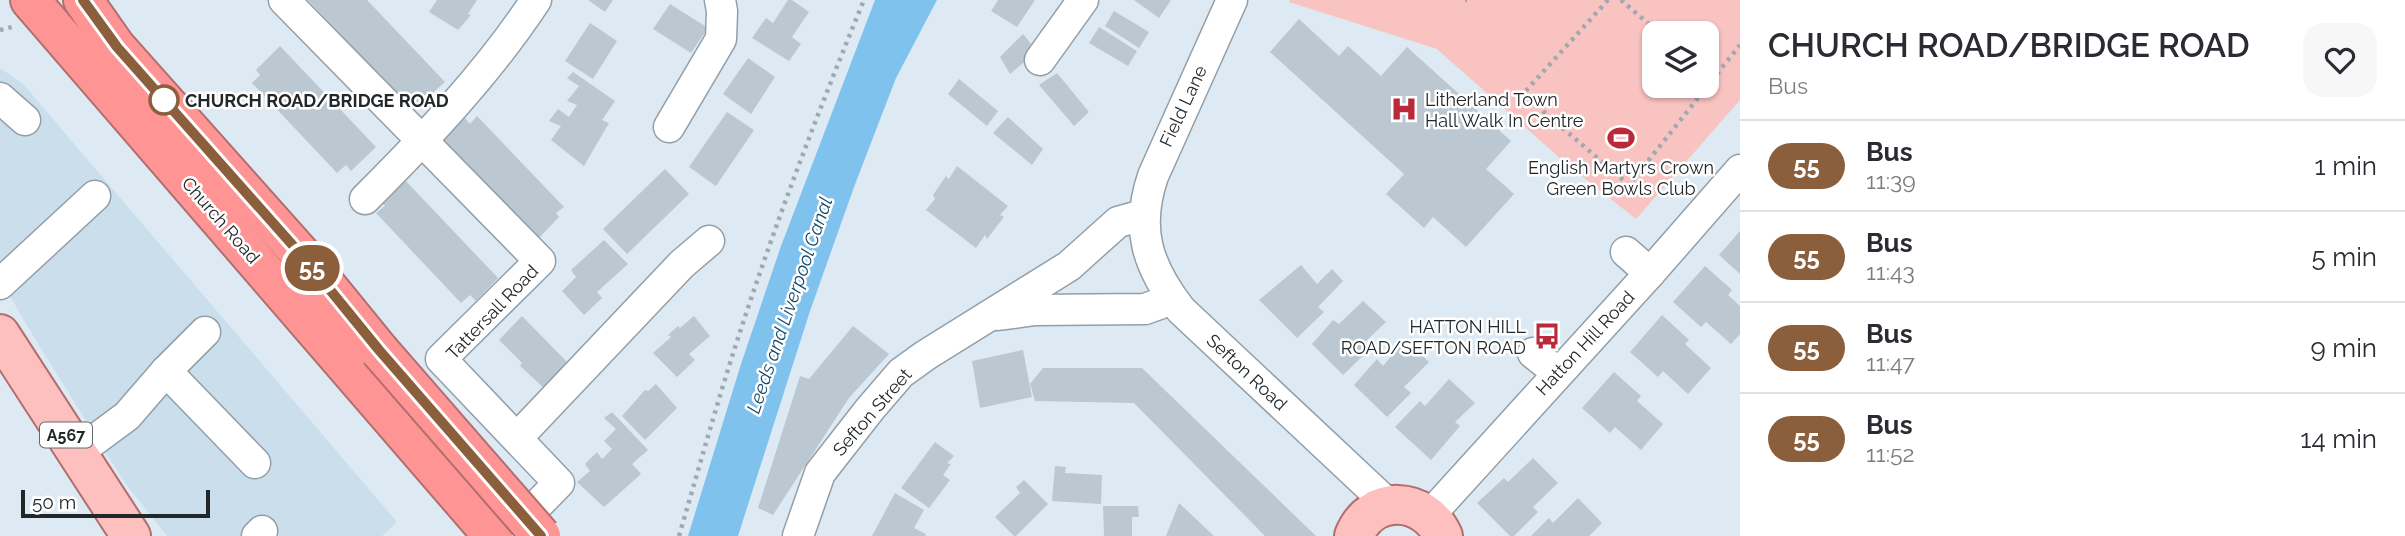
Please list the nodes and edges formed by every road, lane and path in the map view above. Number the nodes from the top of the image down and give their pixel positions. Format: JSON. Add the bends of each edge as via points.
{"nodes":[{"id":1,"x":83,"y":0,"type":"edge"},
{"id":2,"x":284,"y":0,"type":"edge"},
{"id":3,"x":536,"y":0,"type":"edge"},
{"id":4,"x":720,"y":0,"type":"edge"},
{"id":5,"x":864,"y":0,"type":"edge"},
{"id":6,"x":1083,"y":0,"type":"edge"},
{"id":7,"x":1232,"y":0,"type":"edge"},
{"id":8,"x":1608,"y":0,"type":"edge"},
{"id":9,"x":1621,"y":0,"type":"edge"},
{"id":10,"x":25,"y":7,"type":"edge"},
{"id":11,"x":1645,"y":21,"type":"edge"},
{"id":12,"x":0,"y":30,"type":"edge"},
{"id":13,"x":1740,"y":45,"type":"edge"},
{"id":14,"x":1040,"y":60,"type":"dead end"},
{"id":15,"x":1719,"y":71,"type":"edge"},
{"id":16,"x":0,"y":98,"type":"edge"},
{"id":17,"x":1698,"y":98,"type":"edge"},
{"id":18,"x":25,"y":120,"type":"dead end"},
{"id":19,"x":669,"y":127,"type":"dead end"},
{"id":20,"x":423,"y":142,"type":"junction"},
{"id":21,"x":1740,"y":170,"type":"edge"},
{"id":22,"x":95,"y":196,"type":"dead end"},
{"id":23,"x":365,"y":199,"type":"dead end"},
{"id":24,"x":1143,"y":215,"type":"junction"},
{"id":25,"x":709,"y":241,"type":"dead end"},
{"id":26,"x":1626,"y":252,"type":"dead end"},
{"id":27,"x":1650,"y":272,"type":"junction"},
{"id":28,"x":0,"y":284,"type":"edge"},
{"id":29,"x":1171,"y":297,"type":"junction"},
{"id":30,"x":984,"y":319,"type":"junction"},
{"id":31,"x":205,"y":332,"type":"dead end"},
{"id":32,"x":0,"y":334,"type":"edge"},
{"id":33,"x":1533,"y":353,"type":"dead end"},
{"id":34,"x":366,"y":361,"type":"junction"},
{"id":35,"x":166,"y":371,"type":"junction"},
{"id":36,"x":1558,"y":373,"type":"junction"},
{"id":37,"x":517,"y":438,"type":"junction"},
{"id":38,"x":77,"y":453,"type":"junction"},
{"id":39,"x":255,"y":463,"type":"dead end"},
{"id":40,"x":1389,"y":505,"type":"junction"},
{"id":41,"x":1436,"y":526,"type":"edge"},
{"id":42,"x":131,"y":536,"type":"edge"},
{"id":43,"x":493,"y":536,"type":"edge"},
{"id":44,"x":508,"y":536,"type":"edge"},
{"id":45,"x":541,"y":536,"type":"edge"},
{"id":46,"x":679,"y":536,"type":"edge"},
{"id":47,"x":798,"y":536,"type":"edge"},
{"id":48,"x":1354,"y":536,"type":"edge"}],
"edges":[{"from":1,"to":34,"type":"highway","name":"Church Road","via":[[117,47],[304,258]]},
{"from":2,"to":20,"type":"street","name":"Tattersall Road"},
{"from":3,"to":20,"type":"street","via":[[509,41]]},
{"from":4,"to":19,"type":"street","via":[[722,39]]},
{"from":5,"to":46,"type":"path","via":[[766,256]]},
{"from":6,"to":14,"type":"street"},
{"from":7,"to":24,"type":"street","name":"Field Lane","via":[[1164,147]]},
{"from":8,"to":17,"type":"path","via":[[1523,94],[1629,185]]},
{"from":9,"to":11,"type":"path"},
{"from":10,"to":12,"type":"path"},
{"from":10,"to":34,"type":"highway","name":"Church Road"},
{"from":13,"to":15,"type":"path"},
{"from":16,"to":18,"type":"street"},
{"from":20,"to":23,"type":"street"},
{"from":20,"to":37,"type":"street","name":"Tattersall Road","via":[[540,261],[441,359]]},
{"from":21,"to":27,"type":"street","name":"Hatton Hill Road"},
{"from":22,"to":28,"type":"street"},
{"from":24,"to":29,"type":"street","name":"Sefton Road","via":[[1147,249]]},
{"from":24,"to":30,"type":"street","name":"Sefton Street","via":[[1118,222],[1069,266]]},
{"from":25,"to":37,"type":"street","via":[[691,273]]},
{"from":26,"to":27,"type":"street"},
{"from":27,"to":36,"type":"street","name":"Hatton Hill Road"},
{"from":29,"to":30,"type":"street","name":"Sefton Street","via":[[1145,309],[1035,310]]},
{"from":29,"to":40,"type":"street","name":"Sefton Road"},
{"from":30,"to":47,"type":"street","name":"Sefton Street","via":[[901,373],[870,409],[820,473]]},
{"from":31,"to":35,"type":"street"},
{"from":32,"to":38,"type":"main road","number":"A567"},
{"from":33,"to":36,"type":"street"},
{"from":34,"to":43,"type":"highway","name":"Church Road"},
{"from":34,"to":45,"type":"highway","name":"Church Road","bridge":true},
{"from":35,"to":38,"type":"street","via":[[127,416]]},
{"from":35,"to":39,"type":"street"},
{"from":36,"to":41,"type":"street","name":"Hatton Hill Road"},
{"from":37,"to":44,"type":"street","name":"Tattersall Road","via":[[559,483]]},
{"from":38,"to":42,"type":"main road","number":"A567"},
{"from":40,"to":41,"type":"main road","via":[[1417,508]]},
{"from":40,"to":48,"type":"main road","via":[[1365,518]]}]}
